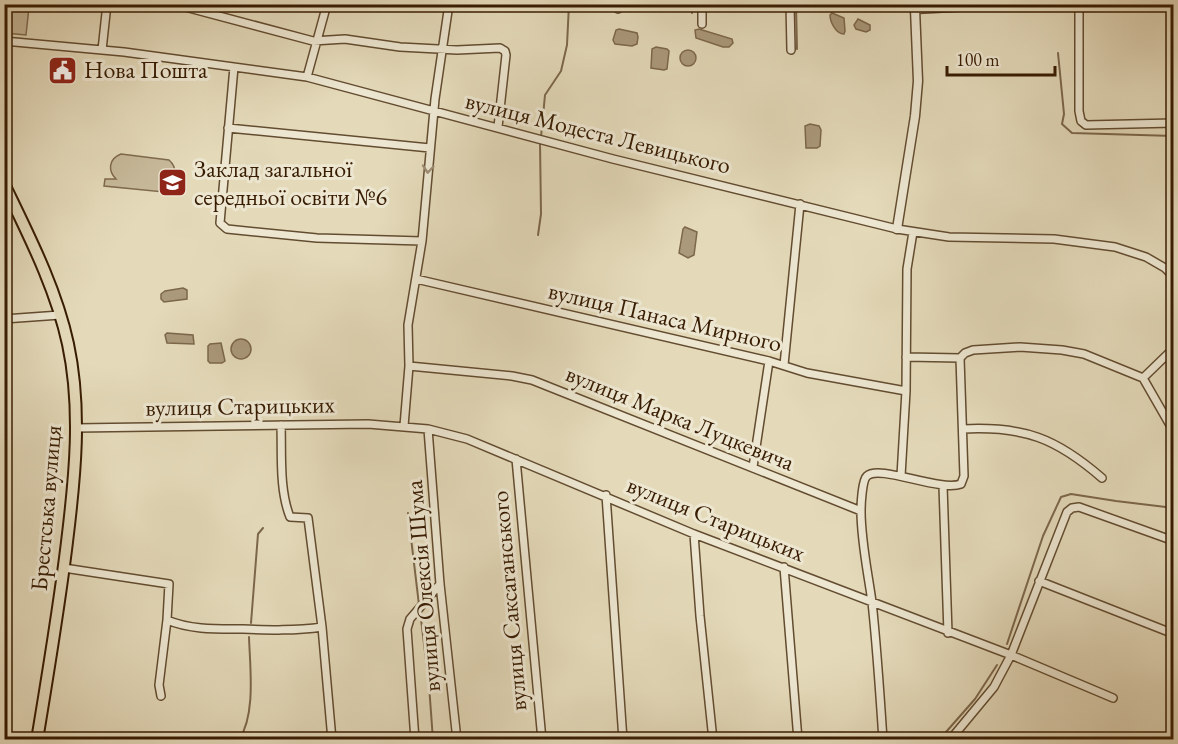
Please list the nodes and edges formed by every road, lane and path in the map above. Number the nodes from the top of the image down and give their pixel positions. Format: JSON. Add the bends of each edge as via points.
{"nodes":[{"id":1,"x":107,"y":4,"type":"edge"},
{"id":2,"x":174,"y":4,"type":"edge"},
{"id":3,"x":327,"y":4,"type":"edge"},
{"id":4,"x":449,"y":4,"type":"edge"},
{"id":5,"x":702,"y":4,"type":"edge"},
{"id":6,"x":790,"y":4,"type":"edge"},
{"id":7,"x":1007,"y":4,"type":"edge"},
{"id":8,"x":1079,"y":4,"type":"edge"},
{"id":9,"x":915,"y":7,"type":"edge"},
{"id":10,"x":702,"y":24,"type":"dead end"},
{"id":11,"x":4,"y":41,"type":"edge"},
{"id":12,"x":317,"y":41,"type":"junction"},
{"id":13,"x":442,"y":49,"type":"junction"},
{"id":14,"x":102,"y":50,"type":"junction"},
{"id":15,"x":791,"y":50,"type":"dead end"},
{"id":16,"x":234,"y":67,"type":"junction"},
{"id":17,"x":307,"y":77,"type":"junction"},
{"id":18,"x":434,"y":111,"type":"junction"},
{"id":19,"x":1173,"y":123,"type":"edge"},
{"id":20,"x":498,"y":127,"type":"junction"},
{"id":21,"x":228,"y":128,"type":"junction"},
{"id":22,"x":430,"y":148,"type":"junction"},
{"id":23,"x":4,"y":184,"type":"edge"},
{"id":24,"x":800,"y":204,"type":"junction"},
{"id":25,"x":15,"y":207,"type":"junction"},
{"id":26,"x":4,"y":212,"type":"edge"},
{"id":27,"x":897,"y":229,"type":"junction"},
{"id":28,"x":913,"y":232,"type":"junction"},
{"id":29,"x":422,"y":241,"type":"junction"},
{"id":30,"x":1173,"y":277,"type":"edge"},
{"id":31,"x":416,"y":279,"type":"junction"},
{"id":32,"x":60,"y":315,"type":"junction"},
{"id":33,"x":4,"y":319,"type":"edge"},
{"id":34,"x":1173,"y":348,"type":"edge"},
{"id":35,"x":906,"y":357,"type":"junction"},
{"id":36,"x":960,"y":358,"type":"junction"},
{"id":37,"x":769,"y":361,"type":"junction"},
{"id":38,"x":784,"y":365,"type":"junction"},
{"id":39,"x":408,"y":366,"type":"junction"},
{"id":40,"x":1143,"y":378,"type":"junction"},
{"id":41,"x":906,"y":392,"type":"junction"},
{"id":42,"x":281,"y":425,"type":"junction"},
{"id":43,"x":404,"y":426,"type":"junction"},
{"id":44,"x":76,"y":428,"type":"junction"},
{"id":45,"x":429,"y":429,"type":"junction"},
{"id":46,"x":963,"y":429,"type":"junction"},
{"id":47,"x":1173,"y":432,"type":"edge"},
{"id":48,"x":516,"y":459,"type":"junction"},
{"id":49,"x":753,"y":468,"type":"junction"},
{"id":50,"x":901,"y":476,"type":"junction"},
{"id":51,"x":1102,"y":478,"type":"dead end"},
{"id":52,"x":943,"y":486,"type":"junction"},
{"id":53,"x":606,"y":495,"type":"junction"},
{"id":54,"x":861,"y":512,"type":"junction"},
{"id":55,"x":694,"y":534,"type":"junction"},
{"id":56,"x":1173,"y":541,"type":"edge"},
{"id":57,"x":784,"y":567,"type":"junction"},
{"id":58,"x":64,"y":568,"type":"junction"},
{"id":59,"x":1040,"y":581,"type":"junction"},
{"id":60,"x":440,"y":584,"type":"junction"},
{"id":61,"x":872,"y":603,"type":"junction"},
{"id":62,"x":167,"y":620,"type":"junction"},
{"id":63,"x":322,"y":627,"type":"junction"},
{"id":64,"x":948,"y":633,"type":"junction"},
{"id":65,"x":1173,"y":634,"type":"edge"},
{"id":66,"x":1011,"y":655,"type":"junction"},
{"id":67,"x":161,"y":696,"type":"dead end"},
{"id":68,"x":1113,"y":698,"type":"dead end"},
{"id":69,"x":37,"y":740,"type":"edge"},
{"id":70,"x":332,"y":740,"type":"edge"},
{"id":71,"x":415,"y":740,"type":"edge"},
{"id":72,"x":457,"y":740,"type":"edge"},
{"id":73,"x":542,"y":740,"type":"edge"},
{"id":74,"x":623,"y":740,"type":"edge"},
{"id":75,"x":713,"y":740,"type":"edge"},
{"id":76,"x":798,"y":740,"type":"edge"},
{"id":77,"x":883,"y":740,"type":"edge"},
{"id":78,"x":950,"y":740,"type":"edge"}],
"edges":[{"from":1,"to":14,"type":"street"},
{"from":2,"to":12,"type":"street"},
{"from":3,"to":12,"type":"street"},
{"from":4,"to":13,"type":"street"},
{"from":5,"to":10,"type":"street"},
{"from":6,"to":15,"type":"street"},
{"from":7,"to":9,"type":"street"},
{"from":8,"to":19,"type":"street","via":[[1081,121]]},
{"from":9,"to":27,"type":"street","via":[[918,81]]},
{"from":11,"to":14,"type":"street","name":"вулиця Модеста Левицького"},
{"from":12,"to":13,"type":"street","via":[[345,39]]},
{"from":12,"to":17,"type":"street"},
{"from":13,"to":18,"type":"street"},
{"from":13,"to":20,"type":"street","via":[[505,51]]},
{"from":14,"to":16,"type":"street","name":"вулиця Модеста Левицького"},
{"from":16,"to":17,"type":"street","name":"вулиця Модеста Левицького"},
{"from":16,"to":21,"type":"street"},
{"from":17,"to":18,"type":"street","name":"вулиця Модеста Левицького"},
{"from":18,"to":20,"type":"street","name":"вулиця Модеста Левицького"},
{"from":18,"to":22,"type":"street"},
{"from":20,"to":24,"type":"street","name":"вулиця Модеста Левицького"},
{"from":21,"to":22,"type":"street"},
{"from":21,"to":29,"type":"street","via":[[220,223],[227,229],[317,238]]},
{"from":22,"to":29,"type":"street","one_way":true},
{"from":23,"to":25,"type":"main road","name":"Брестська вулиця"},
{"from":24,"to":27,"type":"street","name":"вулиця Модеста Левицького"},
{"from":24,"to":38,"type":"street"},
{"from":25,"to":26,"type":"street"},
{"from":25,"to":32,"type":"main road","name":"Брестська вулиця"},
{"from":27,"to":28,"type":"street","name":"вулиця Модеста Левицького"},
{"from":28,"to":30,"type":"street","name":"вулиця Модеста Левицького","via":[[1105,245],[1146,257]]},
{"from":28,"to":35,"type":"street","via":[[907,269]]},
{"from":29,"to":31,"type":"street"},
{"from":31,"to":37,"type":"street","name":"вулиця Панаса Мирного"},
{"from":31,"to":39,"type":"street","via":[[408,325]]},
{"from":32,"to":33,"type":"street"},
{"from":32,"to":44,"type":"main road","name":"Брестська вулиця","via":[[73,377]]},
{"from":34,"to":40,"type":"street"},
{"from":35,"to":36,"type":"street"},
{"from":35,"to":41,"type":"street"},
{"from":36,"to":40,"type":"street","via":[[973,350],[1062,350],[1084,354]]},
{"from":36,"to":46,"type":"street"},
{"from":37,"to":38,"type":"street","name":"вулиця Панаса Мирного"},
{"from":37,"to":49,"type":"street"},
{"from":38,"to":41,"type":"street","name":"вулиця Панаса Мирного"},
{"from":39,"to":43,"type":"street"},
{"from":39,"to":49,"type":"street","name":"вулиця Марка Луцкевича","via":[[532,380]]},
{"from":40,"to":47,"type":"street"},
{"from":41,"to":50,"type":"street"},
{"from":42,"to":43,"type":"street","name":"вулиця Старицьких"},
{"from":42,"to":44,"type":"street","name":"вулиця Старицьких"},
{"from":42,"to":63,"type":"street","via":[[287,510],[290,516],[308,518]]},
{"from":43,"to":45,"type":"street","name":"вулиця Старицьких"},
{"from":44,"to":58,"type":"main road","name":"Брестська вулиця"},
{"from":45,"to":48,"type":"street","name":"вулиця Старицьких"},
{"from":45,"to":60,"type":"street","name":"вулиця Олексія Шума"},
{"from":46,"to":51,"type":"street","via":[[1011,429],[1032,435],[1063,448]]},
{"from":46,"to":52,"type":"street","via":[[964,476],[961,484]]},
{"from":48,"to":53,"type":"street","name":"вулиця Старицьких"},
{"from":48,"to":73,"type":"street","name":"вулиця Саксаганського"},
{"from":49,"to":54,"type":"street","name":"вулиця Марка Луцкевича"},
{"from":50,"to":52,"type":"street"},
{"from":50,"to":54,"type":"street","via":[[867,475]]},
{"from":52,"to":64,"type":"street"},
{"from":53,"to":55,"type":"street","name":"вулиця Старицьких"},
{"from":53,"to":74,"type":"street"},
{"from":54,"to":61,"type":"street"},
{"from":55,"to":57,"type":"street","name":"вулиця Старицьких"},
{"from":55,"to":75,"type":"street"},
{"from":56,"to":59,"type":"street","via":[[1079,507],[1072,508],[1066,512]]},
{"from":57,"to":61,"type":"street","name":"вулиця Старицьких"},
{"from":57,"to":76,"type":"street"},
{"from":58,"to":62,"type":"street","via":[[169,584]]},
{"from":58,"to":69,"type":"main road","name":"Брестська вулиця"},
{"from":59,"to":65,"type":"street"},
{"from":59,"to":66,"type":"street"},
{"from":60,"to":71,"type":"street","via":[[407,629]]},
{"from":60,"to":72,"type":"street","name":"вулиця Олексія Шума"},
{"from":61,"to":64,"type":"street","name":"вулиця Старицьких"},
{"from":61,"to":77,"type":"street"},
{"from":62,"to":63,"type":"street","via":[[214,629],[267,632]]},
{"from":62,"to":67,"type":"street"},
{"from":63,"to":70,"type":"street"},
{"from":64,"to":66,"type":"street","name":"вулиця Старицьких"},
{"from":66,"to":68,"type":"street","name":"вулиця Старицьких"},
{"from":66,"to":78,"type":"street","via":[[994,687]]}]}
